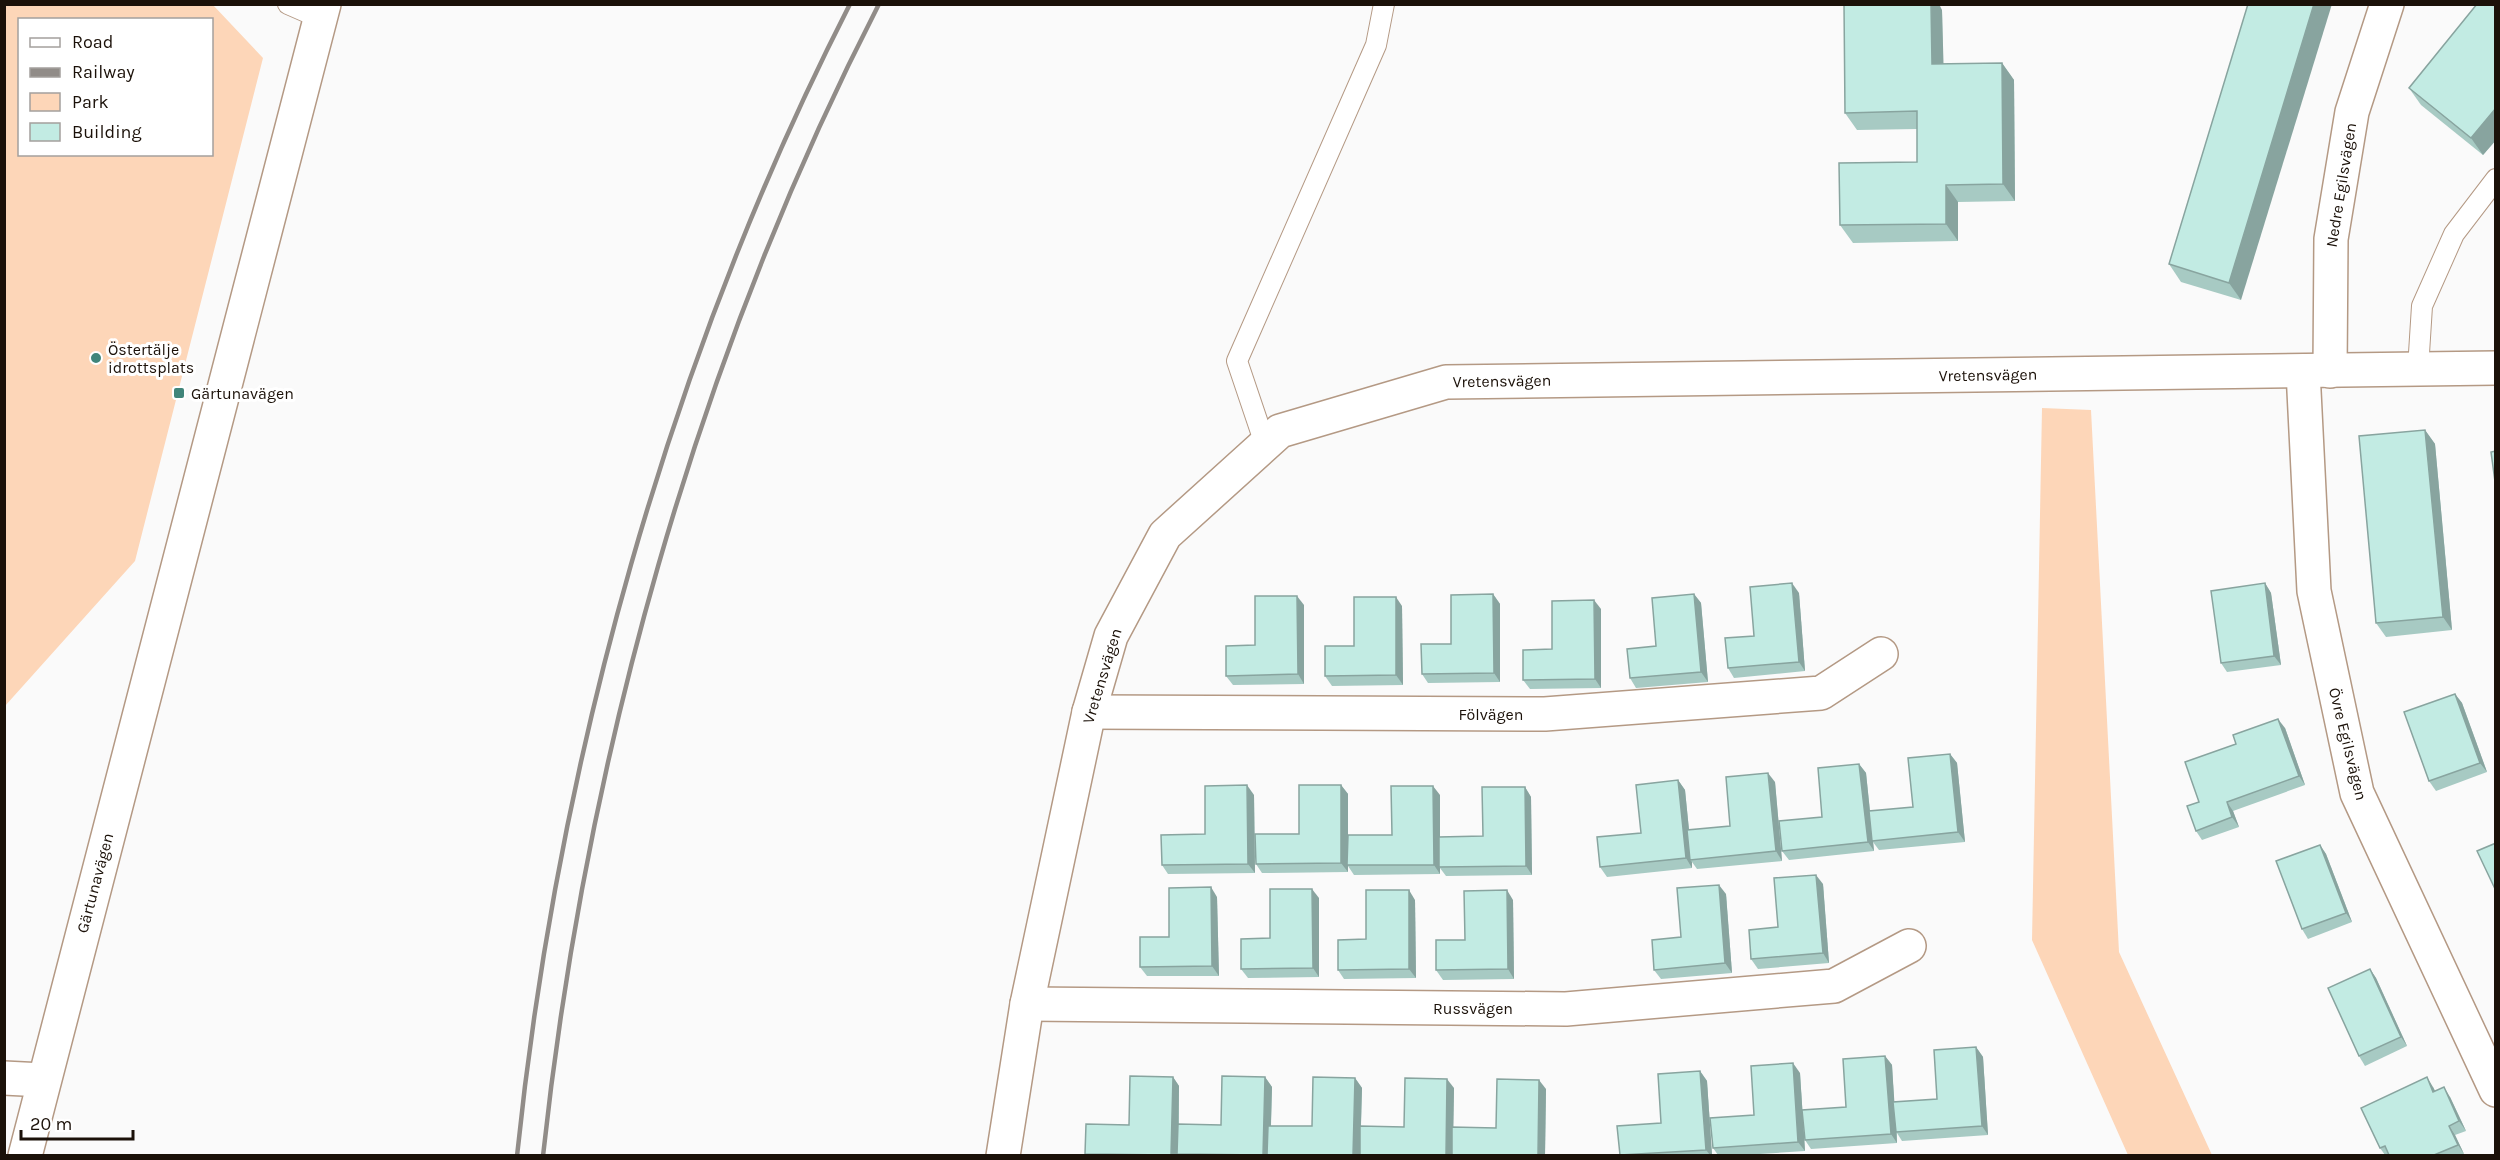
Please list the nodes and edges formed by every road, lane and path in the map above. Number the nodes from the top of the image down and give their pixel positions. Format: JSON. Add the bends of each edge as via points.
{"nodes":[{"id":1,"x":288,"y":4,"type":"edge"},
{"id":2,"x":1384,"y":4,"type":"edge"},
{"id":3,"x":2387,"y":4,"type":"edge"},
{"id":4,"x":322,"y":11,"type":"edge"},
{"id":5,"x":2496,"y":179,"type":"edge"},
{"id":6,"x":2496,"y":368,"type":"edge"},
{"id":7,"x":2418,"y":369,"type":"junction"},
{"id":8,"x":2317,"y":371,"type":"junction"},
{"id":9,"x":1265,"y":444,"type":"junction"},
{"id":10,"x":1881,"y":654,"type":"dead end"},
{"id":11,"x":1089,"y":712,"type":"junction"},
{"id":12,"x":1909,"y":946,"type":"dead end"},
{"id":13,"x":1027,"y":1004,"type":"junction"},
{"id":14,"x":4,"y":1078,"type":"edge"},
{"id":15,"x":43,"y":1080,"type":"junction"},
{"id":16,"x":2496,"y":1090,"type":"edge"},
{"id":17,"x":25,"y":1155,"type":"edge"},
{"id":18,"x":1003,"y":1155,"type":"edge"}],
"edges":[{"from":1,"to":4,"type":"lane","name":"Gärtunavägen"},
{"from":2,"to":9,"type":"lane","via":[[1376,45],[1236,361]]},
{"from":3,"to":8,"type":"street","name":"Nedre Egilsvägen","via":[[2352,112],[2331,239]]},
{"from":4,"to":15,"type":"street","name":"Gärtunavägen"},
{"from":5,"to":7,"type":"lane","via":[[2454,234],[2422,306]]},
{"from":6,"to":7,"type":"street","name":"Vretensvägen"},
{"from":7,"to":8,"type":"street","name":"Vretensvägen"},
{"from":8,"to":9,"type":"street","name":"Vretensvägen","via":[[1446,382],[1280,431]]},
{"from":8,"to":16,"type":"street","name":"Övre Egilsvägen","via":[[2314,591],[2357,793]]},
{"from":9,"to":11,"type":"street","name":"Vretensvägen","via":[[1165,535],[1111,636]]},
{"from":10,"to":11,"type":"street","name":"Fölvägen","via":[[1821,693],[1545,714]]},
{"from":11,"to":13,"type":"street","name":"Vretensvägen"},
{"from":12,"to":13,"type":"street","name":"Russvägen","via":[[1834,986],[1566,1009]]},
{"from":13,"to":18,"type":"street","name":"Vretensvägen"},
{"from":14,"to":15,"type":"street"},
{"from":15,"to":17,"type":"street","name":"Gärtunavägen"}]}
